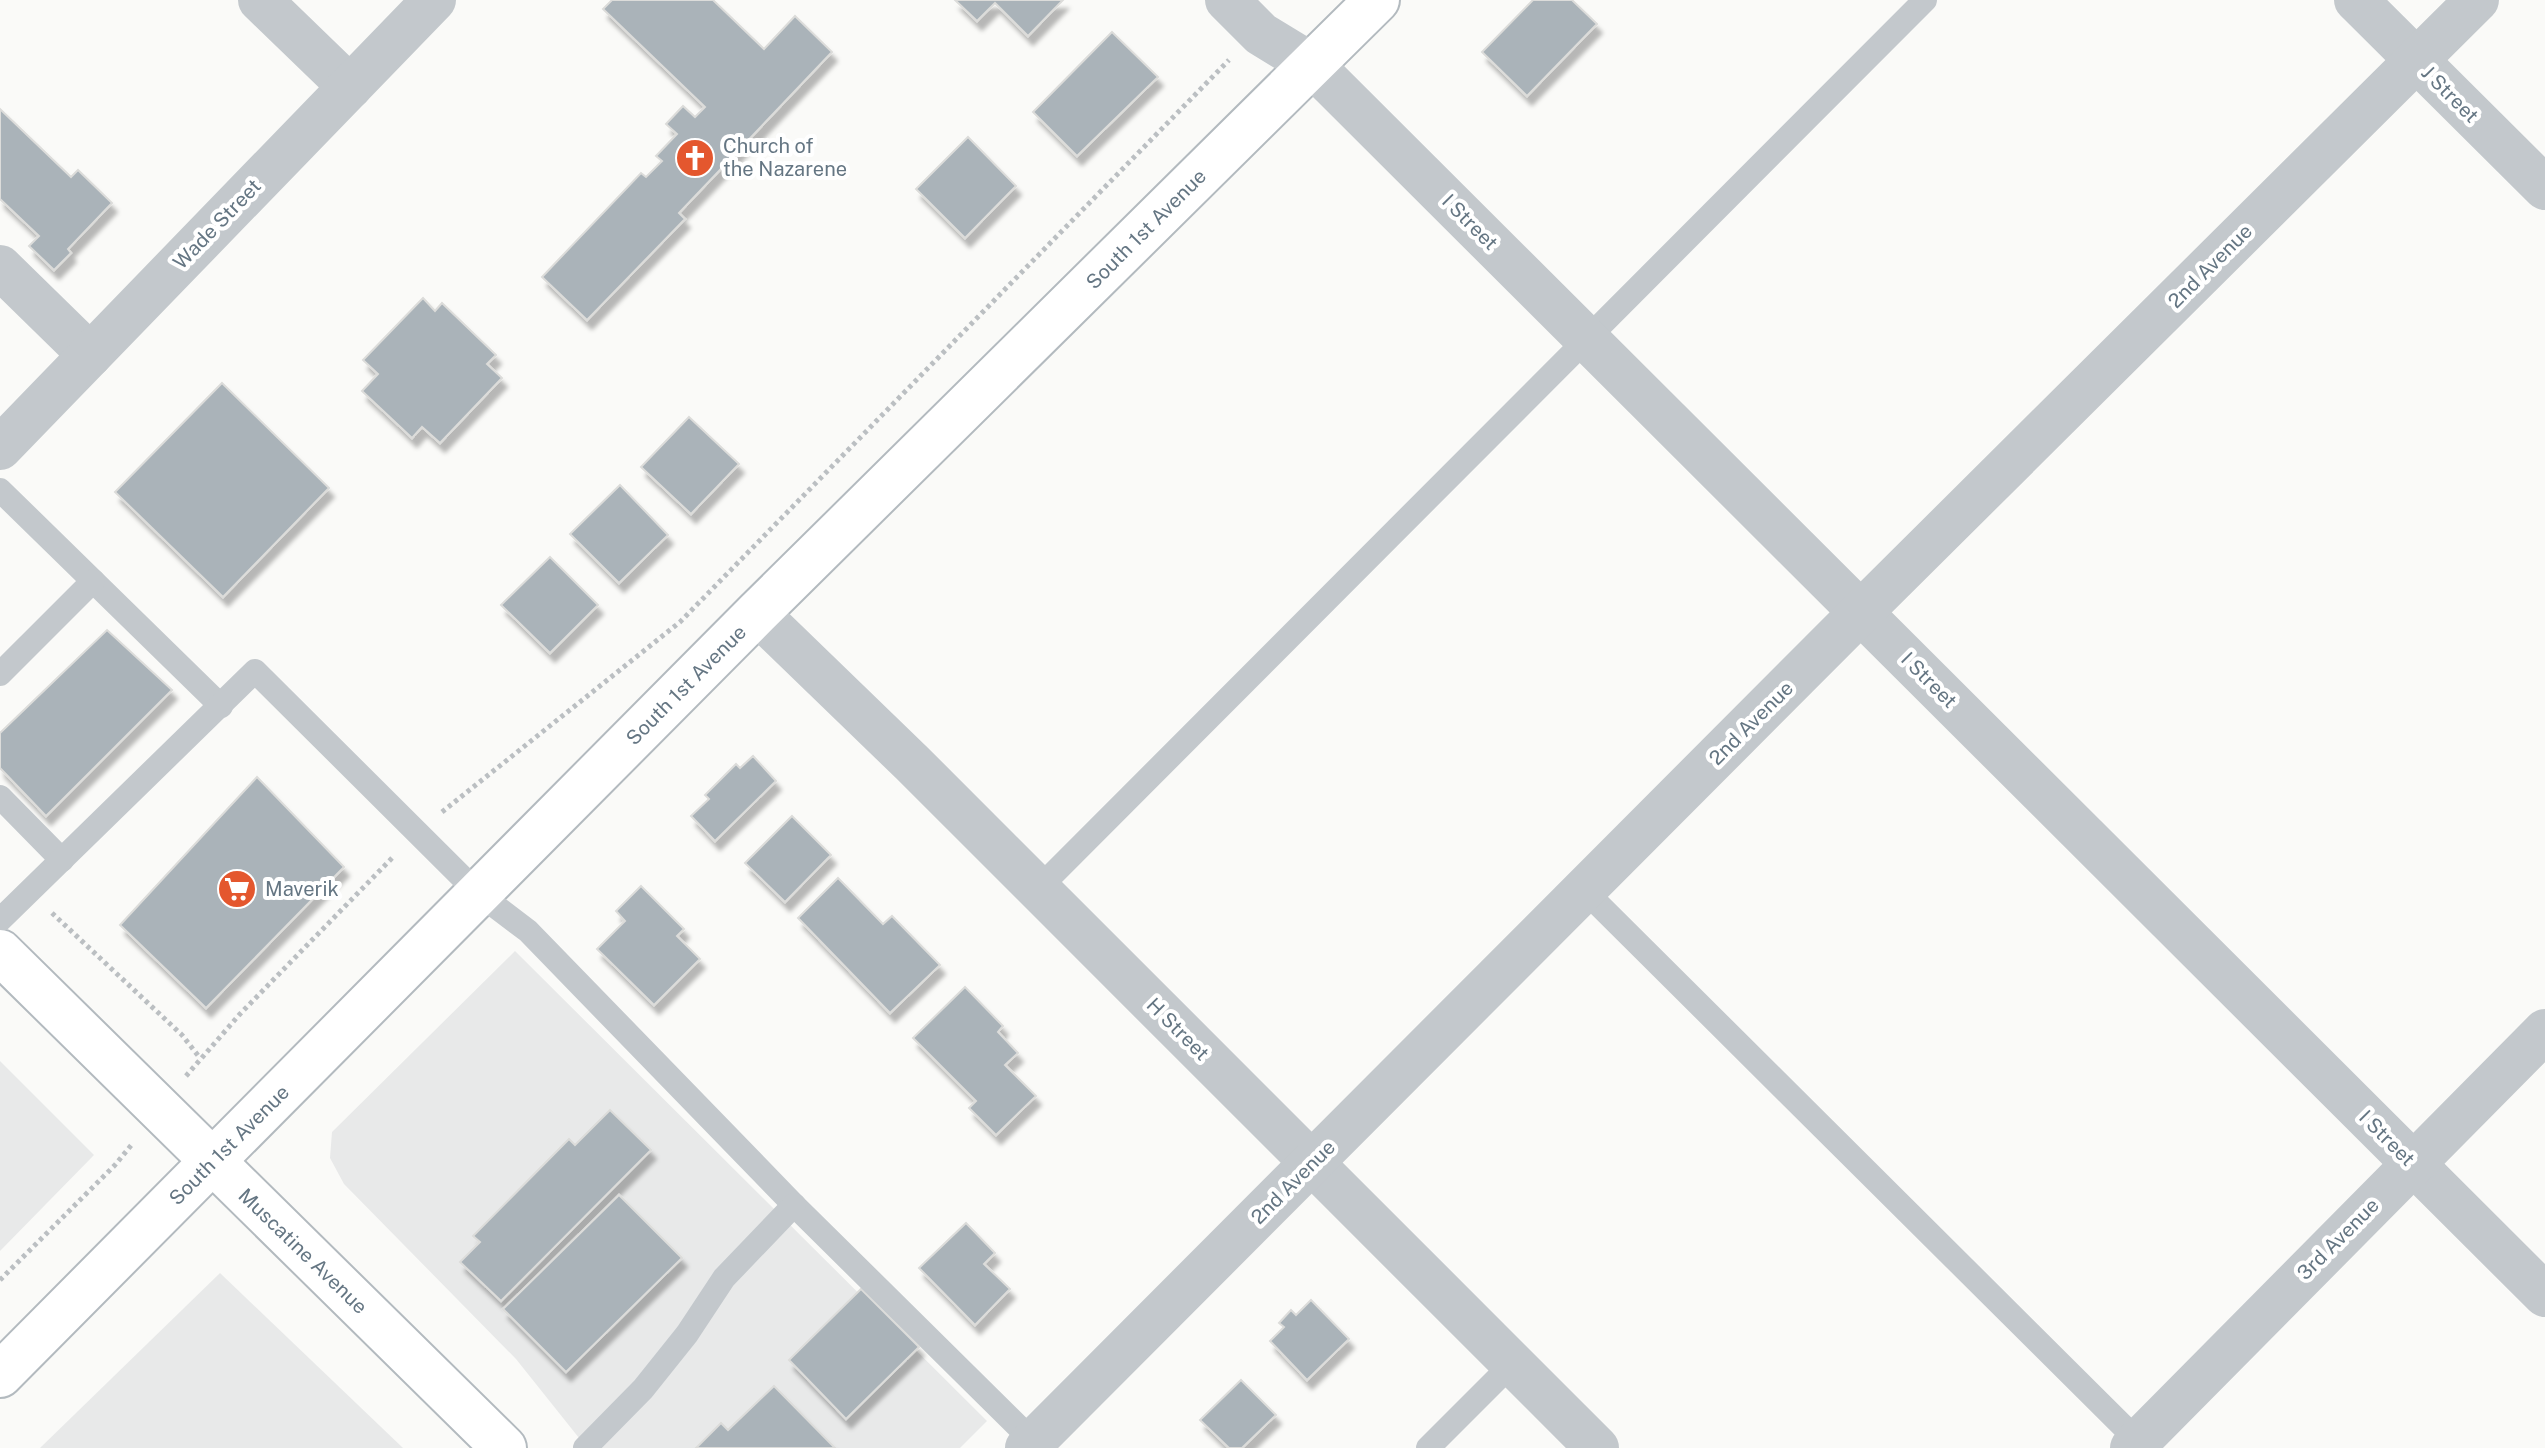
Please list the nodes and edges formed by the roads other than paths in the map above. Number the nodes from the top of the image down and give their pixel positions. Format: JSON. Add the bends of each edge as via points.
{"nodes":[{"id":1,"x":260,"y":0,"type":"edge"},
{"id":2,"x":434,"y":0,"type":"edge"},
{"id":3,"x":1227,"y":0,"type":"edge"},
{"id":4,"x":1377,"y":0,"type":"edge"},
{"id":5,"x":1925,"y":0,"type":"edge"},
{"id":6,"x":2356,"y":0,"type":"edge"},
{"id":7,"x":2477,"y":0,"type":"edge"},
{"id":8,"x":2417,"y":61,"type":"junction"},
{"id":9,"x":1312,"y":65,"type":"junction"},
{"id":10,"x":350,"y":87,"type":"junction"},
{"id":11,"x":2545,"y":188,"type":"edge"},
{"id":12,"x":0,"y":267,"type":"edge"},
{"id":13,"x":1587,"y":339,"type":"junction"},
{"id":14,"x":90,"y":355,"type":"junction"},
{"id":15,"x":0,"y":448,"type":"edge"},
{"id":16,"x":0,"y":490,"type":"edge"},
{"id":17,"x":93,"y":581,"type":"junction"},
{"id":18,"x":1861,"y":612,"type":"junction"},
{"id":19,"x":757,"y":613,"type":"junction"},
{"id":20,"x":0,"y":674,"type":"edge"},
{"id":21,"x":221,"y":706,"type":"junction"},
{"id":22,"x":0,"y":797,"type":"edge"},
{"id":23,"x":62,"y":860,"type":"junction"},
{"id":24,"x":1038,"y":889,"type":"junction"},
{"id":25,"x":1584,"y":890,"type":"junction"},
{"id":26,"x":479,"y":894,"type":"junction"},
{"id":27,"x":0,"y":920,"type":"edge"},
{"id":28,"x":0,"y":952,"type":"edge"},
{"id":29,"x":2545,"y":1031,"type":"edge"},
{"id":30,"x":212,"y":1163,"type":"junction"},
{"id":31,"x":1312,"y":1163,"type":"junction"},
{"id":32,"x":2413,"y":1164,"type":"junction"},
{"id":33,"x":794,"y":1205,"type":"junction"},
{"id":34,"x":2545,"y":1295,"type":"edge"},
{"id":35,"x":1512,"y":1364,"type":"junction"},
{"id":36,"x":0,"y":1375,"type":"edge"},
{"id":37,"x":1034,"y":1446,"type":"edge"},
{"id":38,"x":2138,"y":1446,"type":"edge"},
{"id":39,"x":504,"y":1448,"type":"edge"},
{"id":40,"x":585,"y":1448,"type":"edge"},
{"id":41,"x":1428,"y":1448,"type":"edge"},
{"id":42,"x":1597,"y":1448,"type":"edge"}],
"edges":[{"from":1,"to":10,"type":"street"},
{"from":2,"to":10,"type":"street","name":"Wade Street"},
{"from":3,"to":9,"type":"street","name":"I Street","via":[[1261,34]]},
{"from":4,"to":9,"type":"main road","name":"South 1st Avenue"},
{"from":5,"to":13,"type":"lane"},
{"from":6,"to":8,"type":"street","name":"J Street"},
{"from":7,"to":8,"type":"street","name":"2nd Avenue"},
{"from":8,"to":11,"type":"street","name":"J Street"},
{"from":8,"to":18,"type":"street","name":"2nd Avenue"},
{"from":9,"to":13,"type":"street","name":"I Street"},
{"from":9,"to":19,"type":"main road","name":"South 1st Avenue"},
{"from":10,"to":14,"type":"street","name":"Wade Street"},
{"from":12,"to":14,"type":"street"},
{"from":13,"to":18,"type":"street","name":"I Street"},
{"from":13,"to":24,"type":"lane"},
{"from":14,"to":15,"type":"street","name":"Wade Street"},
{"from":16,"to":17,"type":"lane"},
{"from":17,"to":20,"type":"lane"},
{"from":17,"to":21,"type":"lane"},
{"from":18,"to":25,"type":"street","name":"2nd Avenue"},
{"from":18,"to":32,"type":"street","name":"I Street"},
{"from":19,"to":24,"type":"street","name":"H Street"},
{"from":19,"to":26,"type":"main road","name":"South 1st Avenue"},
{"from":21,"to":23,"type":"lane"},
{"from":21,"to":26,"type":"lane","via":[[255,671]]},
{"from":22,"to":23,"type":"lane"},
{"from":23,"to":27,"type":"lane"},
{"from":24,"to":31,"type":"street","name":"H Street"},
{"from":25,"to":31,"type":"street","name":"2nd Avenue"},
{"from":25,"to":38,"type":"lane"},
{"from":26,"to":30,"type":"main road","name":"South 1st Avenue"},
{"from":26,"to":33,"type":"lane","via":[[528,931]]},
{"from":28,"to":30,"type":"main road","name":"Muscatine Avenue"},
{"from":29,"to":32,"type":"street","name":"3rd Avenue"},
{"from":30,"to":36,"type":"main road","name":"South 1st Avenue"},
{"from":30,"to":39,"type":"main road","name":"Muscatine Avenue"},
{"from":31,"to":35,"type":"street","name":"H Street"},
{"from":31,"to":37,"type":"street","name":"2nd Avenue"},
{"from":32,"to":34,"type":"street","name":"I Street"},
{"from":32,"to":38,"type":"street","name":"3rd Avenue"},
{"from":33,"to":37,"type":"lane"},
{"from":33,"to":40,"type":"lane","via":[[724,1278],[643,1389]]},
{"from":35,"to":41,"type":"lane"},
{"from":35,"to":42,"type":"street","name":"H Street"}]}
